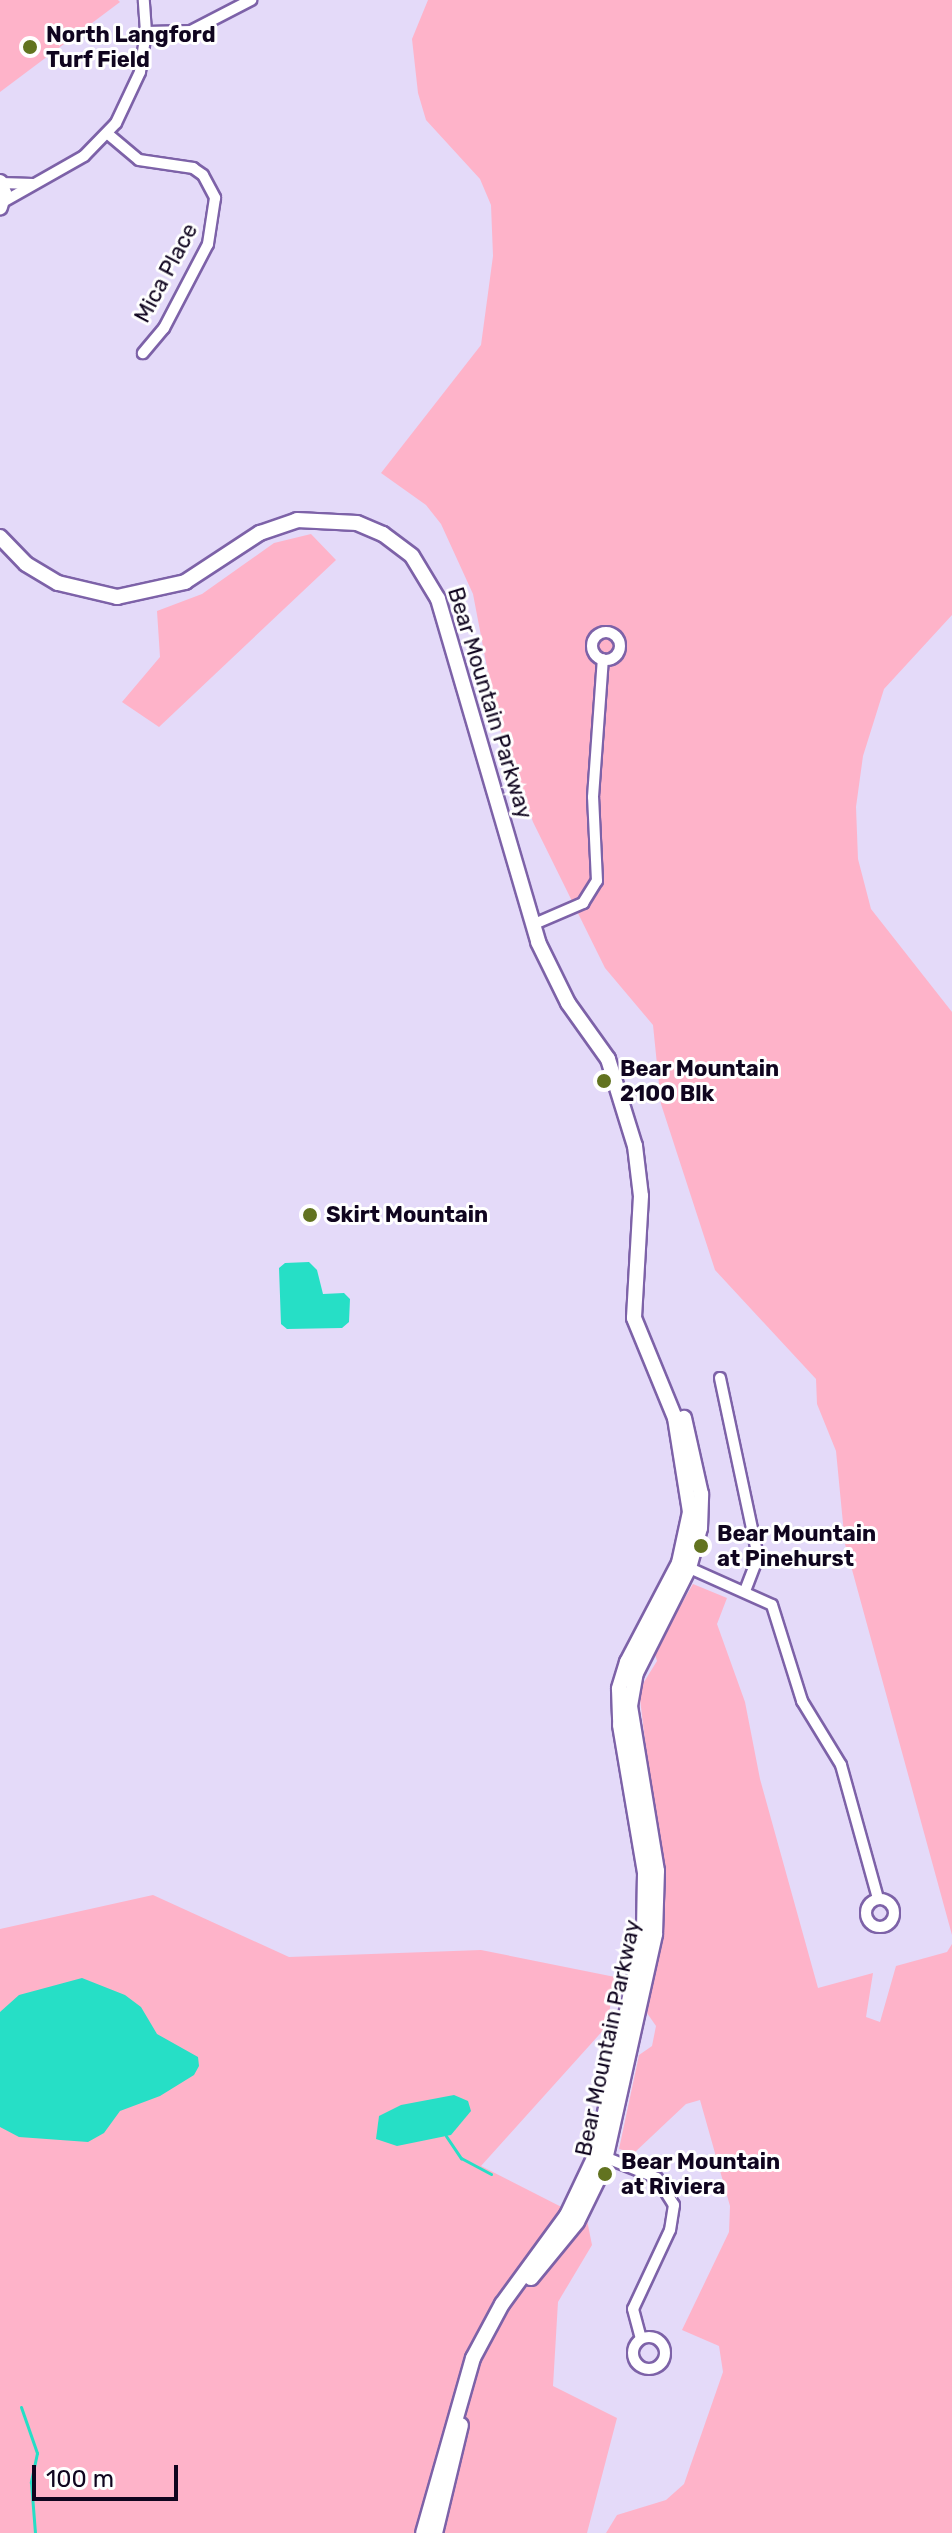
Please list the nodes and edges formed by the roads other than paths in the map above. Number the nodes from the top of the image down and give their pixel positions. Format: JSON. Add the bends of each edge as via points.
{"nodes":[{"id":1,"x":144,"y":0,"type":"edge"},
{"id":2,"x":251,"y":0,"type":"edge"},
{"id":3,"x":146,"y":32,"type":"junction"},
{"id":4,"x":108,"y":134,"type":"junction"},
{"id":5,"x":0,"y":183,"type":"edge"},
{"id":6,"x":33,"y":184,"type":"junction"},
{"id":7,"x":2,"y":204,"type":"edge"},
{"id":8,"x":143,"y":353,"type":"dead end"},
{"id":9,"x":0,"y":537,"type":"edge"},
{"id":10,"x":603,"y":659,"type":"dead end"},
{"id":11,"x":532,"y":925,"type":"junction"},
{"id":12,"x":720,"y":1378,"type":"dead end"},
{"id":13,"x":684,"y":1565,"type":"junction"},
{"id":14,"x":745,"y":1591,"type":"junction"},
{"id":15,"x":878,"y":1898,"type":"dead end"},
{"id":16,"x":601,"y":2156,"type":"junction"},
{"id":17,"x":641,"y":2338,"type":"dead end"},
{"id":18,"x":423,"y":2533,"type":"edge"},
{"id":19,"x":435,"y":2533,"type":"edge"}],
"edges":[{"from":1,"to":3,"type":"street"},
{"from":2,"to":3,"type":"street","via":[[191,31]]},
{"from":3,"to":4,"type":"street","via":[[136,85]]},
{"from":4,"to":6,"type":"street","via":[[75,162]]},
{"from":4,"to":8,"type":"street","name":"Mica Place","via":[[139,160],[193,168],[215,198],[208,244],[164,328]]},
{"from":5,"to":6,"type":"street"},
{"from":5,"to":7,"type":"street"},
{"from":6,"to":7,"type":"street"},
{"from":9,"to":11,"type":"street","name":"Bear Mountain Parkway","via":[[26,564],[58,583],[117,597],[185,582],[260,533],[297,520],[357,523],[397,543],[423,570],[438,599]]},
{"from":10,"to":11,"type":"street","via":[[593,797],[597,881],[583,903]]},
{"from":11,"to":13,"type":"street","name":"Bear Mountain Parkway","via":[[556,982],[604,1052],[623,1098],[641,1196],[633,1299],[673,1386],[694,1457],[701,1510]]},
{"from":12,"to":14,"type":"street","via":[[758,1557]]},
{"from":13,"to":14,"type":"street"},
{"from":13,"to":16,"type":"street","name":"Bear Mountain Parkway","via":[[631,1690],[631,1724],[657,1871],[657,1918]]},
{"from":14,"to":15,"type":"street","via":[[776,1611],[802,1701],[841,1765]]},
{"from":16,"to":17,"type":"street","via":[[657,2178],[674,2205],[670,2230],[633,2309]]},
{"from":16,"to":18,"type":"street","name":"Bear Mountain Parkway","via":[[567,2215],[502,2304],[473,2358]]},
{"from":16,"to":19,"type":"street","name":"Bear Mountain Parkway","via":[[577,2222],[516,2298],[488,2345],[467,2395]]}]}
